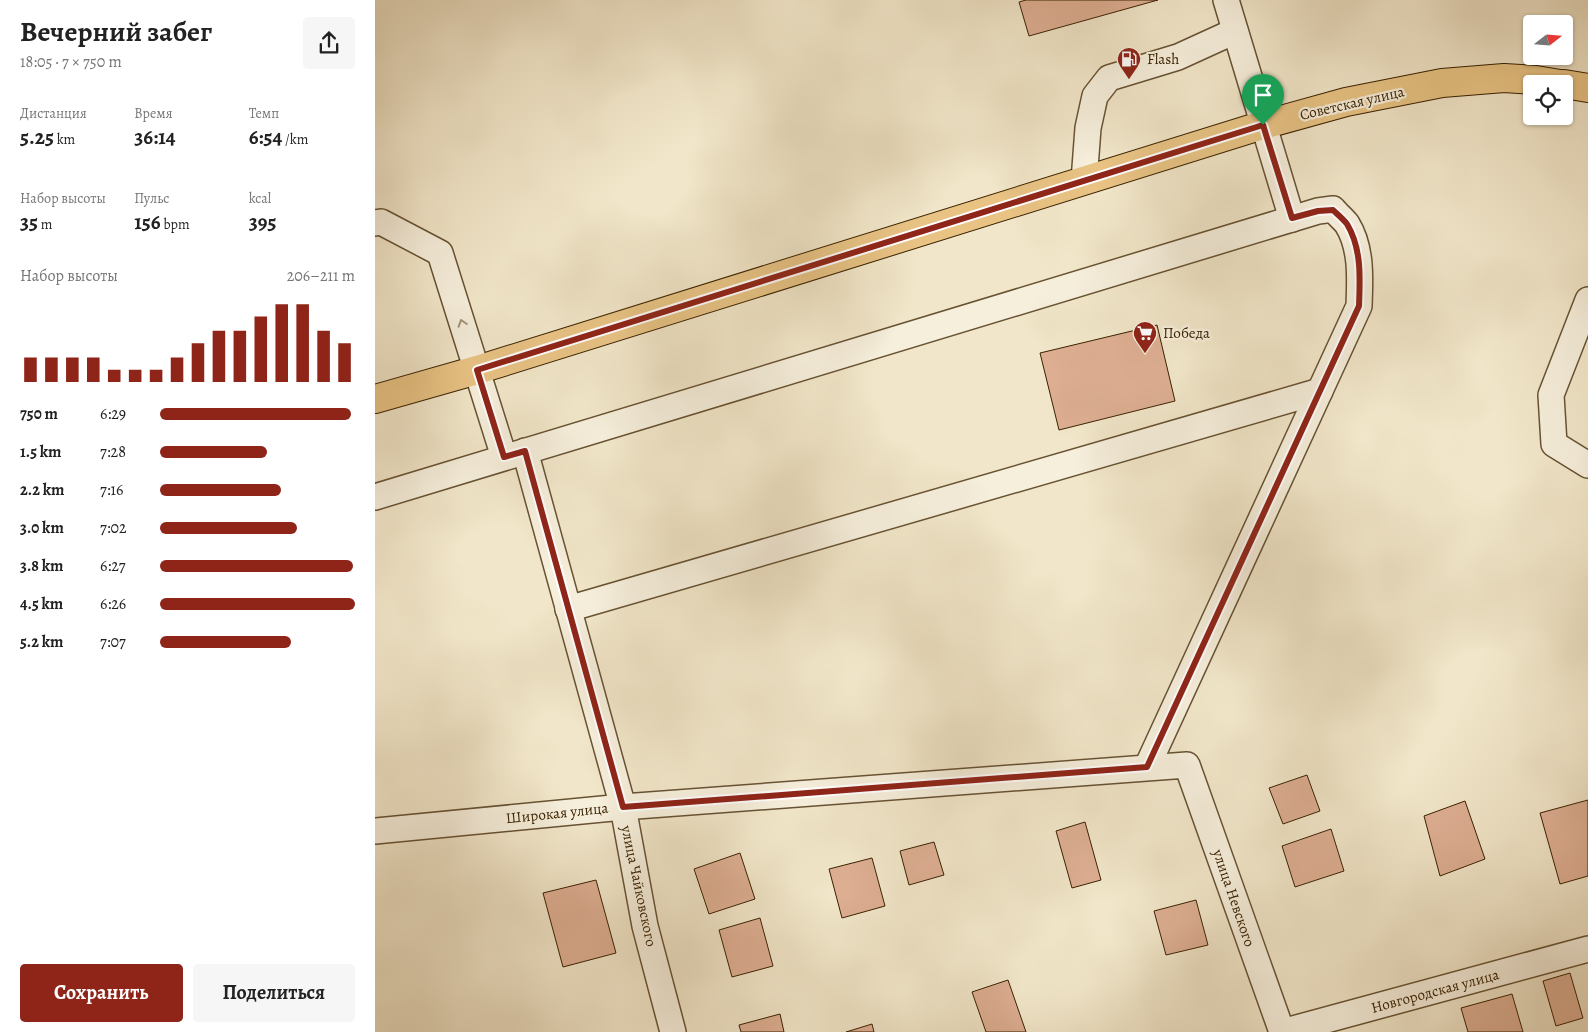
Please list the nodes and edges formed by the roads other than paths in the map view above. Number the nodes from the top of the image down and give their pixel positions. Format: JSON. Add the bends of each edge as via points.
{"nodes":[{"id":1,"x":1226,"y":0,"type":"edge"},
{"id":2,"x":1235,"y":30,"type":"junction"},
{"id":3,"x":1523,"y":79,"type":"edge"},
{"id":4,"x":1573,"y":86,"type":"edge"},
{"id":5,"x":1588,"y":88,"type":"edge"},
{"id":6,"x":1263,"y":125,"type":"junction"},
{"id":7,"x":1084,"y":181,"type":"junction"},
{"id":8,"x":1292,"y":218,"type":"junction"},
{"id":9,"x":375,"y":223,"type":"edge"},
{"id":10,"x":1588,"y":300,"type":"edge"},
{"id":11,"x":477,"y":370,"type":"junction"},
{"id":12,"x":1320,"y":390,"type":"junction"},
{"id":13,"x":375,"y":399,"type":"edge"},
{"id":14,"x":515,"y":454,"type":"junction"},
{"id":15,"x":1588,"y":465,"type":"edge"},
{"id":16,"x":375,"y":497,"type":"edge"},
{"id":17,"x":568,"y":609,"type":"junction"},
{"id":18,"x":1187,"y":765,"type":"joint"},
{"id":19,"x":1147,"y":767,"type":"junction"},
{"id":20,"x":623,"y":807,"type":"junction"},
{"id":21,"x":375,"y":831,"type":"edge"},
{"id":22,"x":1588,"y":949,"type":"edge"},
{"id":23,"x":673,"y":1032,"type":"edge"},
{"id":24,"x":1282,"y":1032,"type":"edge"}],
"edges":[{"from":1,"to":2,"type":"street"},
{"from":2,"to":6,"type":"street"},
{"from":2,"to":7,"type":"street","via":[[1178,57],[1109,78],[1095,96],[1088,128]]},
{"from":3,"to":6,"type":"main road","name":"Советская улица","via":[[1442,83],[1346,102]]},
{"from":4,"to":5,"type":"main road"},
{"from":6,"to":7,"type":"main road","name":"Советская улица"},
{"from":6,"to":8,"type":"street"},
{"from":7,"to":11,"type":"main road","name":"Советская улица"},
{"from":8,"to":12,"type":"street","via":[[1333,210],[1346,223],[1356,248],[1360,273],[1359,306]]},
{"from":8,"to":14,"type":"street"},
{"from":11,"to":9,"type":"street","name":"улица Чайковского","one_way":true,"via":[[439,253],[381,222]]},
{"from":10,"to":15,"type":"street","via":[[1551,395],[1554,444]]},
{"from":11,"to":13,"type":"main road","name":"Советская улица"},
{"from":11,"to":14,"type":"street","name":"улица Чайковского"},
{"from":12,"to":17,"type":"street"},
{"from":12,"to":19,"type":"street"},
{"from":14,"to":16,"type":"street"},
{"from":14,"to":17,"type":"street","name":"улица Чайковского"},
{"from":17,"to":20,"type":"street","name":"улица Чайковского"},
{"from":18,"to":19,"type":"street","name":"Широкая улица"},
{"from":18,"to":24,"type":"street","name":"улица Невского"},
{"from":19,"to":20,"type":"street","name":"Широкая улица"},
{"from":20,"to":21,"type":"street","name":"Широкая улица"},
{"from":20,"to":23,"type":"street","name":"улица Чайковского","via":[[645,926]]},
{"from":22,"to":24,"type":"street","name":"Новгородская улица"}]}
